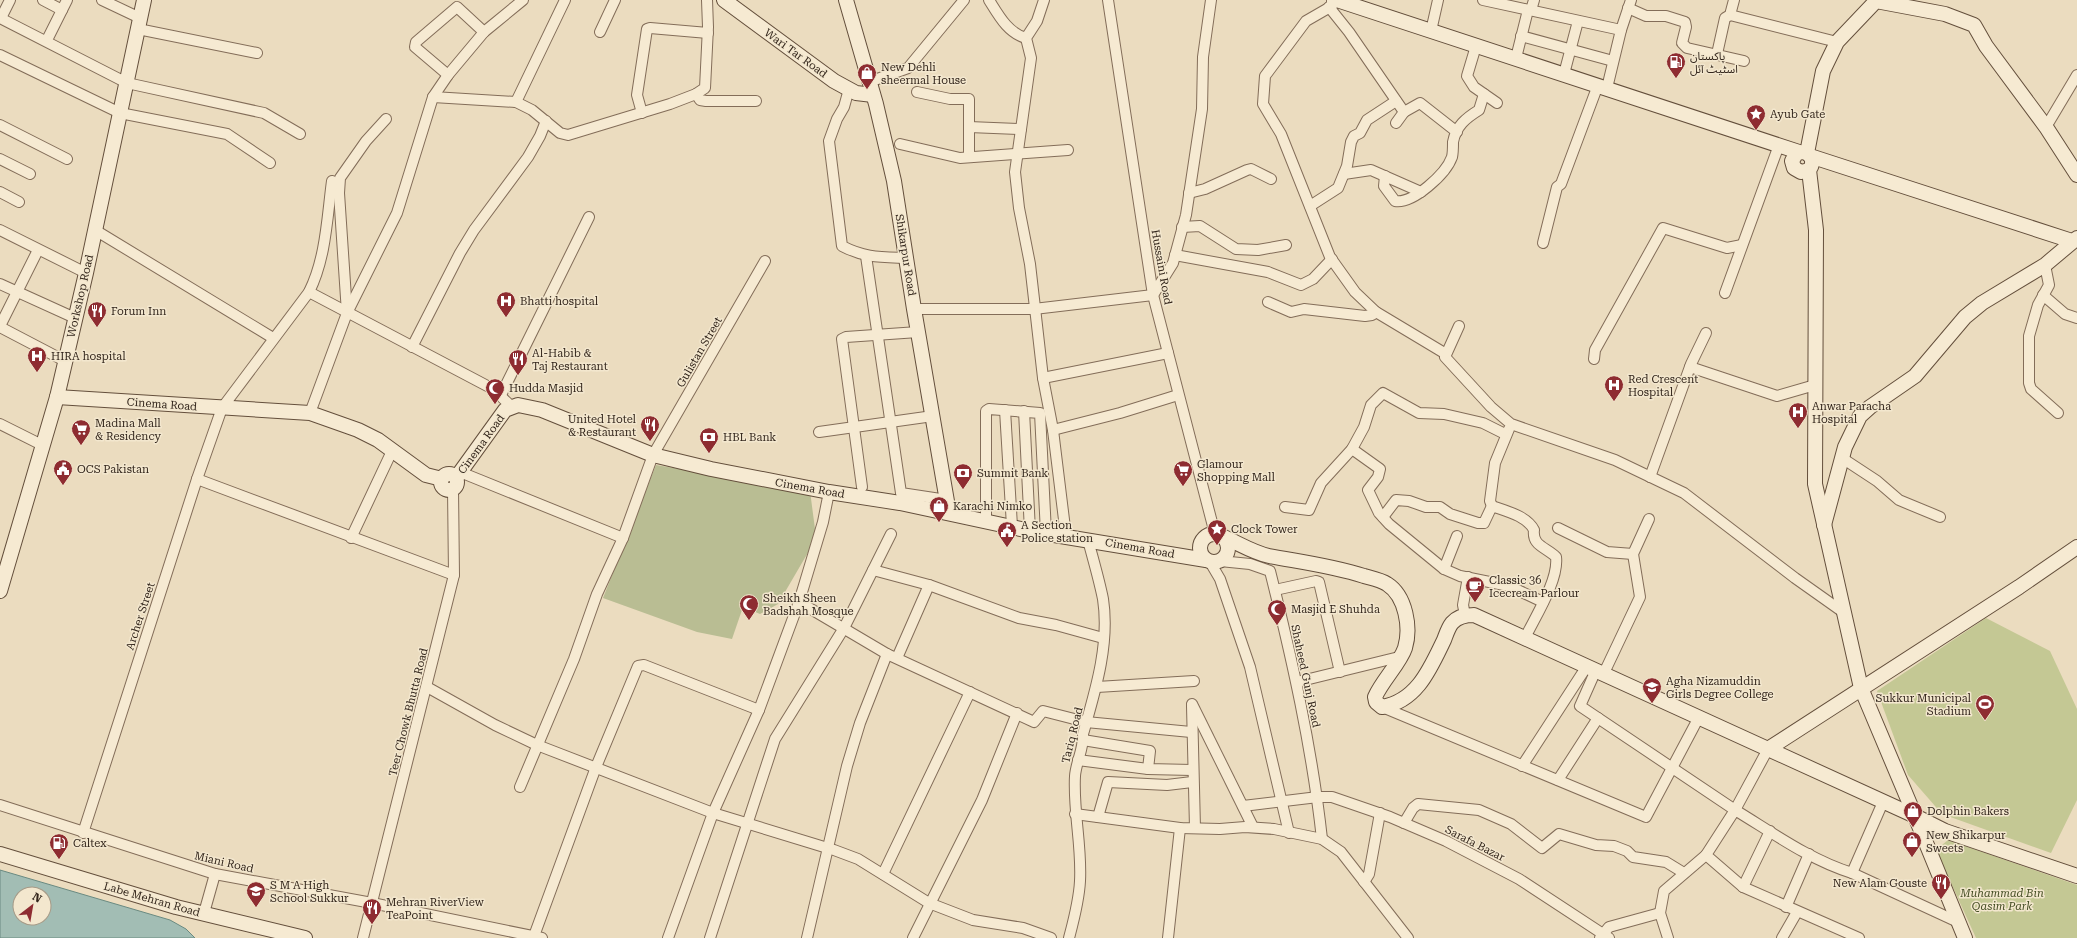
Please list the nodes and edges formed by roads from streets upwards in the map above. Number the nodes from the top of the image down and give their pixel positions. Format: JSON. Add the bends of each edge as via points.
{"nodes":[{"id":1,"x":10,"y":0,"type":"edge"},
{"id":2,"x":43,"y":0,"type":"edge"},
{"id":3,"x":67,"y":0,"type":"edge"},
{"id":4,"x":102,"y":0,"type":"edge"},
{"id":5,"x":144,"y":0,"type":"edge"},
{"id":6,"x":523,"y":0,"type":"edge"},
{"id":7,"x":565,"y":0,"type":"edge"},
{"id":8,"x":615,"y":0,"type":"edge"},
{"id":9,"x":707,"y":0,"type":"edge"},
{"id":10,"x":724,"y":0,"type":"edge"},
{"id":11,"x":846,"y":0,"type":"edge"},
{"id":12,"x":964,"y":0,"type":"edge"},
{"id":13,"x":989,"y":0,"type":"edge"},
{"id":14,"x":1044,"y":0,"type":"edge"},
{"id":15,"x":1108,"y":0,"type":"edge"},
{"id":16,"x":1211,"y":0,"type":"edge"},
{"id":17,"x":1438,"y":0,"type":"edge"},
{"id":18,"x":1483,"y":0,"type":"edge"},
{"id":19,"x":1534,"y":0,"type":"edge"},
{"id":20,"x":1734,"y":0,"type":"edge"},
{"id":21,"x":1876,"y":0,"type":"edge"},
{"id":22,"x":1333,"y":2,"type":"edge"},
{"id":23,"x":1630,"y":4,"type":"edge"},
{"id":24,"x":62,"y":10,"type":"junction"},
{"id":25,"x":1530,"y":10,"type":"junction"},
{"id":26,"x":1730,"y":15,"type":"junction"},
{"id":27,"x":1,"y":18,"type":"edge"},
{"id":28,"x":1578,"y":21,"type":"junction"},
{"id":29,"x":139,"y":23,"type":"junction"},
{"id":30,"x":1621,"y":30,"type":"junction"},
{"id":31,"x":1431,"y":31,"type":"junction"},
{"id":32,"x":484,"y":32,"type":"junction"},
{"id":33,"x":600,"y":32,"type":"dead end"},
{"id":34,"x":708,"y":33,"type":"junction"},
{"id":35,"x":1521,"y":36,"type":"junction"},
{"id":36,"x":1026,"y":38,"type":"junction"},
{"id":37,"x":46,"y":40,"type":"junction"},
{"id":38,"x":1837,"y":42,"type":"junction"},
{"id":39,"x":1476,"y":46,"type":"junction"},
{"id":40,"x":1570,"y":50,"type":"junction"},
{"id":41,"x":257,"y":53,"type":"dead end"},
{"id":42,"x":1717,"y":54,"type":"junction"},
{"id":43,"x":0,"y":55,"type":"edge"},
{"id":44,"x":1516,"y":58,"type":"junction"},
{"id":45,"x":1613,"y":61,"type":"junction"},
{"id":46,"x":1744,"y":61,"type":"dead end"},
{"id":47,"x":1564,"y":74,"type":"junction"},
{"id":48,"x":448,"y":75,"type":"junction"},
{"id":49,"x":2077,"y":76,"type":"edge"},
{"id":50,"x":127,"y":83,"type":"junction"},
{"id":51,"x":1602,"y":87,"type":"junction"},
{"id":52,"x":871,"y":88,"type":"junction"},
{"id":53,"x":849,"y":89,"type":"junction"},
{"id":54,"x":917,"y":92,"type":"dead end"},
{"id":55,"x":696,"y":94,"type":"junction"},
{"id":56,"x":1484,"y":94,"type":"junction"},
{"id":57,"x":433,"y":97,"type":"junction"},
{"id":58,"x":756,"y":101,"type":"dead end"},
{"id":59,"x":1396,"y":101,"type":"junction"},
{"id":60,"x":516,"y":102,"type":"junction"},
{"id":61,"x":1497,"y":103,"type":"dead end"},
{"id":62,"x":1404,"y":112,"type":"junction"},
{"id":63,"x":642,"y":113,"type":"junction"},
{"id":64,"x":120,"y":114,"type":"junction"},
{"id":65,"x":386,"y":119,"type":"dead end"},
{"id":66,"x":546,"y":122,"type":"junction"},
{"id":67,"x":1396,"y":123,"type":"dead end"},
{"id":68,"x":0,"y":125,"type":"edge"},
{"id":69,"x":969,"y":127,"type":"junction"},
{"id":70,"x":2046,"y":127,"type":"junction"},
{"id":71,"x":1021,"y":129,"type":"junction"},
{"id":72,"x":1457,"y":132,"type":"junction"},
{"id":73,"x":300,"y":134,"type":"dead end"},
{"id":74,"x":900,"y":144,"type":"dead end"},
{"id":75,"x":1779,"y":145,"type":"junction"},
{"id":76,"x":1068,"y":150,"type":"dead end"},
{"id":77,"x":1018,"y":154,"type":"junction"},
{"id":78,"x":1806,"y":154,"type":"junction"},
{"id":79,"x":969,"y":157,"type":"junction"},
{"id":80,"x":0,"y":159,"type":"edge"},
{"id":81,"x":66,"y":159,"type":"dead end"},
{"id":82,"x":270,"y":163,"type":"dead end"},
{"id":83,"x":1808,"y":170,"type":"junction"},
{"id":84,"x":30,"y":174,"type":"dead end"},
{"id":85,"x":1344,"y":174,"type":"junction"},
{"id":86,"x":2077,"y":175,"type":"edge"},
{"id":87,"x":1385,"y":176,"type":"junction"},
{"id":88,"x":1271,"y":180,"type":"dead end"},
{"id":89,"x":332,"y":181,"type":"dead end"},
{"id":90,"x":0,"y":192,"type":"edge"},
{"id":91,"x":1421,"y":192,"type":"junction"},
{"id":92,"x":1189,"y":193,"type":"junction"},
{"id":93,"x":19,"y":202,"type":"dead end"},
{"id":94,"x":1310,"y":206,"type":"junction"},
{"id":95,"x":589,"y":217,"type":"dead end"},
{"id":96,"x":1182,"y":227,"type":"junction"},
{"id":97,"x":95,"y":230,"type":"junction"},
{"id":98,"x":1,"y":235,"type":"edge"},
{"id":99,"x":2074,"y":240,"type":"edge"},
{"id":100,"x":1543,"y":243,"type":"dead end"},
{"id":101,"x":1286,"y":245,"type":"dead end"},
{"id":102,"x":1742,"y":245,"type":"junction"},
{"id":103,"x":38,"y":250,"type":"junction"},
{"id":104,"x":1175,"y":255,"type":"junction"},
{"id":105,"x":866,"y":256,"type":"junction"},
{"id":106,"x":907,"y":258,"type":"junction"},
{"id":107,"x":1332,"y":259,"type":"junction"},
{"id":108,"x":765,"y":261,"type":"dead end"},
{"id":109,"x":2045,"y":264,"type":"junction"},
{"id":110,"x":86,"y":273,"type":"junction"},
{"id":111,"x":0,"y":284,"type":"edge"},
{"id":112,"x":17,"y":292,"type":"junction"},
{"id":113,"x":309,"y":292,"type":"junction"},
{"id":114,"x":1725,"y":293,"type":"dead end"},
{"id":115,"x":2044,"y":294,"type":"junction"},
{"id":116,"x":1153,"y":295,"type":"junction"},
{"id":117,"x":1268,"y":302,"type":"dead end"},
{"id":118,"x":914,"y":309,"type":"junction"},
{"id":119,"x":1034,"y":309,"type":"junction"},
{"id":120,"x":1376,"y":312,"type":"junction"},
{"id":121,"x":347,"y":313,"type":"junction"},
{"id":122,"x":75,"y":318,"type":"junction"},
{"id":123,"x":2077,"y":318,"type":"edge"},
{"id":124,"x":0,"y":326,"type":"edge"},
{"id":125,"x":1458,"y":326,"type":"dead end"},
{"id":126,"x":918,"y":332,"type":"junction"},
{"id":127,"x":1706,"y":334,"type":"dead end"},
{"id":128,"x":878,"y":335,"type":"junction"},
{"id":129,"x":273,"y":338,"type":"junction"},
{"id":130,"x":412,"y":347,"type":"junction"},
{"id":131,"x":1168,"y":354,"type":"junction"},
{"id":132,"x":1446,"y":354,"type":"junction"},
{"id":133,"x":1594,"y":359,"type":"dead end"},
{"id":134,"x":65,"y":361,"type":"junction"},
{"id":135,"x":1690,"y":367,"type":"junction"},
{"id":136,"x":1043,"y":378,"type":"junction"},
{"id":137,"x":1815,"y":385,"type":"junction"},
{"id":138,"x":501,"y":395,"type":"junction"},
{"id":139,"x":1178,"y":395,"type":"junction"},
{"id":140,"x":56,"y":397,"type":"junction"},
{"id":141,"x":511,"y":406,"type":"junction"},
{"id":142,"x":222,"y":408,"type":"junction"},
{"id":143,"x":1005,"y":410,"type":"junction"},
{"id":144,"x":1024,"y":411,"type":"junction"},
{"id":145,"x":310,"y":412,"type":"junction"},
{"id":146,"x":2058,"y":413,"type":"dead end"},
{"id":147,"x":932,"y":416,"type":"junction"},
{"id":148,"x":891,"y":422,"type":"junction"},
{"id":149,"x":0,"y":424,"type":"edge"},
{"id":150,"x":1512,"y":424,"type":"junction"},
{"id":151,"x":853,"y":428,"type":"junction"},
{"id":152,"x":1053,"y":430,"type":"junction"},
{"id":153,"x":820,"y":432,"type":"dead end"},
{"id":154,"x":1506,"y":434,"type":"junction"},
{"id":155,"x":44,"y":446,"type":"junction"},
{"id":156,"x":1352,"y":449,"type":"junction"},
{"id":157,"x":392,"y":451,"type":"junction"},
{"id":158,"x":653,"y":455,"type":"junction"},
{"id":159,"x":1842,"y":458,"type":"junction"},
{"id":160,"x":1650,"y":477,"type":"junction"},
{"id":161,"x":197,"y":479,"type":"junction"},
{"id":162,"x":456,"y":480,"type":"junction"},
{"id":163,"x":862,"y":487,"type":"dead end"},
{"id":164,"x":829,"y":492,"type":"junction"},
{"id":165,"x":948,"y":506,"type":"junction"},
{"id":166,"x":1492,"y":506,"type":"junction"},
{"id":167,"x":1284,"y":507,"type":"dead end"},
{"id":168,"x":1383,"y":517,"type":"junction"},
{"id":169,"x":1940,"y":517,"type":"dead end"},
{"id":170,"x":1649,"y":519,"type":"dead end"},
{"id":171,"x":986,"y":521,"type":"junction"},
{"id":172,"x":1012,"y":526,"type":"junction"},
{"id":173,"x":1824,"y":527,"type":"junction"},
{"id":174,"x":1558,"y":528,"type":"dead end"},
{"id":175,"x":1030,"y":530,"type":"junction"},
{"id":176,"x":1046,"y":533,"type":"junction"},
{"id":177,"x":891,"y":534,"type":"dead end"},
{"id":178,"x":1066,"y":536,"type":"junction"},
{"id":179,"x":1220,"y":536,"type":"junction"},
{"id":180,"x":1457,"y":536,"type":"dead end"},
{"id":181,"x":351,"y":538,"type":"junction"},
{"id":182,"x":623,"y":538,"type":"junction"},
{"id":183,"x":1088,"y":540,"type":"junction"},
{"id":184,"x":2077,"y":547,"type":"edge"},
{"id":185,"x":1633,"y":554,"type":"junction"},
{"id":186,"x":1267,"y":555,"type":"junction"},
{"id":187,"x":1212,"y":561,"type":"junction"},
{"id":188,"x":1444,"y":569,"type":"junction"},
{"id":189,"x":873,"y":570,"type":"junction"},
{"id":190,"x":1270,"y":571,"type":"junction"},
{"id":191,"x":454,"y":575,"type":"junction"},
{"id":192,"x":1468,"y":578,"type":"junction"},
{"id":193,"x":929,"y":585,"type":"junction"},
{"id":194,"x":0,"y":590,"type":"edge"},
{"id":195,"x":1275,"y":590,"type":"junction"},
{"id":196,"x":799,"y":602,"type":"junction"},
{"id":197,"x":1543,"y":602,"type":"junction"},
{"id":198,"x":1843,"y":612,"type":"junction"},
{"id":199,"x":1465,"y":615,"type":"junction"},
{"id":200,"x":844,"y":628,"type":"junction"},
{"id":201,"x":1103,"y":638,"type":"junction"},
{"id":202,"x":1525,"y":638,"type":"junction"},
{"id":203,"x":892,"y":656,"type":"junction"},
{"id":204,"x":1399,"y":657,"type":"junction"},
{"id":205,"x":1596,"y":670,"type":"junction"},
{"id":206,"x":1340,"y":672,"type":"junction"},
{"id":207,"x":1194,"y":681,"type":"dead end"},
{"id":208,"x":1297,"y":682,"type":"junction"},
{"id":209,"x":427,"y":687,"type":"junction"},
{"id":210,"x":1097,"y":687,"type":"junction"},
{"id":211,"x":1861,"y":688,"type":"junction"},
{"id":212,"x":970,"y":692,"type":"junction"},
{"id":213,"x":1382,"y":707,"type":"junction"},
{"id":214,"x":759,"y":710,"type":"junction"},
{"id":215,"x":1017,"y":714,"type":"junction"},
{"id":216,"x":1699,"y":717,"type":"junction"},
{"id":217,"x":1598,"y":718,"type":"junction"},
{"id":218,"x":1086,"y":722,"type":"junction"},
{"id":219,"x":1191,"y":732,"type":"junction"},
{"id":220,"x":1083,"y":740,"type":"junction"},
{"id":221,"x":537,"y":745,"type":"junction"},
{"id":222,"x":1768,"y":749,"type":"junction"},
{"id":223,"x":1078,"y":760,"type":"junction"},
{"id":224,"x":1522,"y":766,"type":"junction"},
{"id":225,"x":596,"y":767,"type":"junction"},
{"id":226,"x":1671,"y":767,"type":"junction"},
{"id":227,"x":1148,"y":769,"type":"junction"},
{"id":228,"x":1192,"y":770,"type":"junction"},
{"id":229,"x":1558,"y":780,"type":"junction"},
{"id":230,"x":1192,"y":782,"type":"junction"},
{"id":231,"x":520,"y":787,"type":"dead end"},
{"id":232,"x":1318,"y":797,"type":"junction"},
{"id":233,"x":1281,"y":802,"type":"junction"},
{"id":234,"x":1883,"y":802,"type":"junction"},
{"id":235,"x":0,"y":805,"type":"edge"},
{"id":236,"x":1243,"y":806,"type":"junction"},
{"id":237,"x":1735,"y":810,"type":"junction"},
{"id":238,"x":713,"y":813,"type":"junction"},
{"id":239,"x":1075,"y":814,"type":"junction"},
{"id":240,"x":1380,"y":814,"type":"junction"},
{"id":241,"x":1915,"y":816,"type":"junction"},
{"id":242,"x":1098,"y":817,"type":"junction"},
{"id":243,"x":1404,"y":823,"type":"junction"},
{"id":244,"x":747,"y":824,"type":"junction"},
{"id":245,"x":1253,"y":827,"type":"junction"},
{"id":246,"x":1180,"y":828,"type":"junction"},
{"id":247,"x":1195,"y":828,"type":"junction"},
{"id":248,"x":1770,"y":831,"type":"junction"},
{"id":249,"x":83,"y":832,"type":"junction"},
{"id":250,"x":1289,"y":833,"type":"junction"},
{"id":251,"x":1322,"y":839,"type":"junction"},
{"id":252,"x":827,"y":848,"type":"junction"},
{"id":253,"x":0,"y":854,"type":"edge"},
{"id":254,"x":1809,"y":854,"type":"junction"},
{"id":255,"x":1706,"y":855,"type":"junction"},
{"id":256,"x":1684,"y":873,"type":"junction"},
{"id":257,"x":215,"y":874,"type":"junction"},
{"id":258,"x":883,"y":874,"type":"junction"},
{"id":259,"x":1852,"y":874,"type":"junction"},
{"id":260,"x":2077,"y":876,"type":"edge"},
{"id":261,"x":1364,"y":882,"type":"junction"},
{"id":262,"x":1743,"y":887,"type":"junction"},
{"id":263,"x":372,"y":903,"type":"junction"},
{"id":264,"x":929,"y":903,"type":"junction"},
{"id":265,"x":1786,"y":907,"type":"junction"},
{"id":266,"x":1798,"y":912,"type":"junction"},
{"id":267,"x":204,"y":913,"type":"junction"},
{"id":268,"x":1660,"y":913,"type":"junction"},
{"id":269,"x":1958,"y":922,"type":"junction"},
{"id":270,"x":538,"y":937,"type":"edge"},
{"id":271,"x":1604,"y":937,"type":"edge"},
{"id":272,"x":305,"y":938,"type":"edge"},
{"id":273,"x":363,"y":938,"type":"edge"},
{"id":274,"x":668,"y":938,"type":"edge"},
{"id":275,"x":710,"y":938,"type":"edge"},
{"id":276,"x":807,"y":938,"type":"edge"},
{"id":277,"x":913,"y":938,"type":"edge"},
{"id":278,"x":1051,"y":938,"type":"edge"},
{"id":279,"x":1069,"y":938,"type":"edge"},
{"id":280,"x":1168,"y":938,"type":"edge"},
{"id":281,"x":1408,"y":938,"type":"edge"},
{"id":282,"x":1668,"y":938,"type":"edge"},
{"id":283,"x":1782,"y":938,"type":"edge"},
{"id":284,"x":1859,"y":938,"type":"edge"},
{"id":285,"x":1965,"y":938,"type":"edge"}],
"edges":[{"from":1,"to":27,"type":"street"},
{"from":2,"to":24,"type":"street"},
{"from":3,"to":24,"type":"street"},
{"from":4,"to":29,"type":"street"},
{"from":5,"to":29,"type":"street","name":"Workshop Road"},
{"from":6,"to":32,"type":"street"},
{"from":7,"to":60,"type":"street"},
{"from":8,"to":33,"type":"street"},
{"from":9,"to":34,"type":"street"},
{"from":10,"to":53,"type":"street","name":"Wari Tar Road","via":[[834,81]]},
{"from":11,"to":52,"type":"street","name":"Shikarpur Road"},
{"from":12,"to":52,"type":"street","via":[[908,68]]},
{"from":13,"to":36,"type":"street","via":[[1015,35]]},
{"from":14,"to":36,"type":"street","via":[[1037,21]]},
{"from":15,"to":116,"type":"street","name":"Hussaini Road"},
{"from":16,"to":92,"type":"street","via":[[1203,57],[1202,109]]},
{"from":17,"to":31,"type":"street"},
{"from":18,"to":25,"type":"street"},
{"from":19,"to":25,"type":"street"},
{"from":20,"to":26,"type":"street"},
{"from":21,"to":38,"type":"street"},
{"from":21,"to":70,"type":"street","via":[[1945,14],[1974,25],[1986,46]]},
{"from":22,"to":31,"type":"street"},
{"from":22,"to":59,"type":"street","via":[[1349,32]]},
{"from":22,"to":94,"type":"street","via":[[1306,20],[1264,76],[1263,104],[1281,134]]},
{"from":23,"to":30,"type":"street"},
{"from":23,"to":42,"type":"street","via":[[1646,16],[1666,16],[1685,22],[1683,46]]},
{"from":24,"to":37,"type":"street"},
{"from":25,"to":28,"type":"street"},
{"from":25,"to":35,"type":"street"},
{"from":26,"to":38,"type":"street"},
{"from":26,"to":42,"type":"street","via":[[1725,18]]},
{"from":27,"to":37,"type":"street"},
{"from":28,"to":30,"type":"street"},
{"from":28,"to":40,"type":"street"},
{"from":29,"to":41,"type":"street"},
{"from":29,"to":50,"type":"street","name":"Workshop Road"},
{"from":30,"to":45,"type":"street"},
{"from":31,"to":39,"type":"street"},
{"from":32,"to":48,"type":"street"},
{"from":32,"to":48,"type":"street","via":[[457,7],[416,42],[415,47]]},
{"from":34,"to":55,"type":"street","via":[[705,88]]},
{"from":34,"to":63,"type":"street","via":[[647,29],[637,95]]},
{"from":35,"to":40,"type":"street"},
{"from":35,"to":44,"type":"street"},
{"from":36,"to":71,"type":"street","via":[[1031,58]]},
{"from":37,"to":50,"type":"street"},
{"from":38,"to":78,"type":"street","via":[[1823,71]]},
{"from":39,"to":44,"type":"street"},
{"from":39,"to":56,"type":"street","via":[[1467,76],[1474,87]]},
{"from":40,"to":45,"type":"street"},
{"from":40,"to":47,"type":"street"},
{"from":42,"to":46,"type":"street"},
{"from":43,"to":64,"type":"street"},
{"from":44,"to":47,"type":"street"},
{"from":45,"to":51,"type":"street"},
{"from":47,"to":51,"type":"street"},
{"from":48,"to":57,"type":"street"},
{"from":49,"to":70,"type":"street"},
{"from":50,"to":64,"type":"street","name":"Workshop Road"},
{"from":50,"to":73,"type":"street","via":[[264,113]]},
{"from":51,"to":75,"type":"street"},
{"from":51,"to":100,"type":"street","via":[[1561,184],[1557,187]]},
{"from":52,"to":53,"type":"street","name":"Wari Tar Road","via":[[856,94]]},
{"from":52,"to":106,"type":"street","name":"Shikarpur Road","via":[[894,181]]},
{"from":53,"to":105,"type":"street","via":[[829,141],[830,154],[842,246]]},
{"from":54,"to":69,"type":"street","via":[[950,99],[969,99]]},
{"from":55,"to":58,"type":"street","via":[[700,100],[706,101]]},
{"from":55,"to":63,"type":"street"},
{"from":56,"to":61,"type":"street"},
{"from":56,"to":72,"type":"street","via":[[1480,110],[1466,118]]},
{"from":57,"to":60,"type":"street"},
{"from":57,"to":121,"type":"street","via":[[397,213]]},
{"from":59,"to":62,"type":"street"},
{"from":59,"to":85,"type":"street","via":[[1367,120],[1360,133],[1354,136]]},
{"from":60,"to":66,"type":"street","via":[[532,110]]},
{"from":62,"to":67,"type":"street"},
{"from":62,"to":72,"type":"street","via":[[1420,103]]},
{"from":63,"to":66,"type":"street","via":[[568,135],[560,133]]},
{"from":64,"to":82,"type":"street","via":[[227,134]]},
{"from":64,"to":97,"type":"street","name":"Workshop Road"},
{"from":65,"to":121,"type":"street","via":[[366,141],[340,178]]},
{"from":66,"to":130,"type":"street","via":[[528,157],[478,224],[460,253]]},
{"from":68,"to":81,"type":"street"},
{"from":69,"to":71,"type":"street"},
{"from":69,"to":79,"type":"street"},
{"from":70,"to":86,"type":"street"},
{"from":71,"to":77,"type":"street"},
{"from":72,"to":91,"type":"street","via":[[1452,157],[1436,179]]},
{"from":74,"to":79,"type":"street","via":[[960,158]]},
{"from":75,"to":78,"type":"street"},
{"from":75,"to":102,"type":"street"},
{"from":76,"to":77,"type":"street"},
{"from":77,"to":79,"type":"street"},
{"from":77,"to":119,"type":"street","via":[[1015,172],[1030,264]]},
{"from":78,"to":83,"type":"street","via":[[1812,163]]},
{"from":78,"to":83,"type":"street","via":[[1793,157],[1792,161],[1794,168],[1801,172]]},
{"from":78,"to":99,"type":"street"},
{"from":80,"to":84,"type":"street"},
{"from":83,"to":137,"type":"street","via":[[1816,230]]},
{"from":85,"to":87,"type":"street","via":[[1371,170]]},
{"from":85,"to":94,"type":"street","via":[[1338,188]]},
{"from":87,"to":91,"type":"street"},
{"from":87,"to":91,"type":"street","via":[[1384,186],[1395,201],[1405,200]]},
{"from":88,"to":92,"type":"street","via":[[1251,169],[1205,189]]},
{"from":89,"to":113,"type":"street","name":"Archer Street","via":[[322,253],[317,276]]},
{"from":90,"to":93,"type":"street"},
{"from":92,"to":96,"type":"street"},
{"from":94,"to":107,"type":"street"},
{"from":95,"to":138,"type":"street"},
{"from":96,"to":101,"type":"street","via":[[1201,226],[1236,249],[1258,250]]},
{"from":96,"to":104,"type":"street"},
{"from":97,"to":110,"type":"street","name":"Workshop Road"},
{"from":97,"to":129,"type":"street"},
{"from":98,"to":103,"type":"street"},
{"from":99,"to":109,"type":"street"},
{"from":102,"to":114,"type":"street"},
{"from":102,"to":133,"type":"street","via":[[1727,248],[1663,228],[1596,350]]},
{"from":103,"to":110,"type":"street"},
{"from":103,"to":112,"type":"street"},
{"from":104,"to":107,"type":"street","via":[[1268,272],[1301,286],[1313,279]]},
{"from":104,"to":116,"type":"street"},
{"from":105,"to":106,"type":"street"},
{"from":105,"to":128,"type":"street"},
{"from":106,"to":118,"type":"street","name":"Shikarpur Road"},
{"from":107,"to":120,"type":"street","via":[[1354,292]]},
{"from":108,"to":158,"type":"street","name":"Gulistan Street"},
{"from":109,"to":115,"type":"street","via":[[2049,285]]},
{"from":109,"to":159,"type":"street","via":[[1982,303],[1961,322],[1915,376],[1860,416],[1852,429]]},
{"from":110,"to":122,"type":"street","name":"Workshop Road"},
{"from":111,"to":112,"type":"street"},
{"from":112,"to":122,"type":"street"},
{"from":112,"to":124,"type":"street"},
{"from":113,"to":121,"type":"street"},
{"from":113,"to":129,"type":"street","name":"Archer Street"},
{"from":115,"to":123,"type":"street","via":[[2066,314]]},
{"from":115,"to":146,"type":"street","via":[[2029,336],[2029,382],[2031,389]]},
{"from":116,"to":119,"type":"street"},
{"from":116,"to":131,"type":"street","name":"Hussaini Road"},
{"from":117,"to":120,"type":"street","via":[[1291,312],[1304,310],[1365,316]]},
{"from":118,"to":119,"type":"street"},
{"from":118,"to":126,"type":"street","name":"Shikarpur Road"},
{"from":119,"to":136,"type":"street"},
{"from":120,"to":132,"type":"street"},
{"from":121,"to":130,"type":"street"},
{"from":121,"to":145,"type":"street"},
{"from":122,"to":134,"type":"street","name":"Workshop Road"},
{"from":124,"to":134,"type":"street"},
{"from":125,"to":132,"type":"street"},
{"from":126,"to":128,"type":"street"},
{"from":126,"to":147,"type":"street","name":"Shikarpur Road"},
{"from":127,"to":135,"type":"street"},
{"from":128,"to":148,"type":"street"},
{"from":128,"to":151,"type":"street","via":[[842,339]]},
{"from":129,"to":142,"type":"street","name":"Archer Street"},
{"from":130,"to":138,"type":"street"},
{"from":131,"to":136,"type":"street"},
{"from":131,"to":139,"type":"street","name":"Hussaini Road"},
{"from":132,"to":150,"type":"street","via":[[1445,357],[1472,388]]},
{"from":134,"to":140,"type":"street","name":"Workshop Road"},
{"from":135,"to":137,"type":"street","via":[[1777,396]]},
{"from":135,"to":160,"type":"street"},
{"from":136,"to":152,"type":"street"},
{"from":137,"to":173,"type":"street","via":[[1815,484]]},
{"from":138,"to":141,"type":"street"},
{"from":139,"to":152,"type":"street"},
{"from":139,"to":179,"type":"street","name":"Hussaini Road"},
{"from":140,"to":142,"type":"street","name":"Cinema Road"},
{"from":140,"to":155,"type":"street","name":"Workshop Road"},
{"from":141,"to":158,"type":"street","name":"Cinema Road","via":[[542,410]]},
{"from":141,"to":162,"type":"street","name":"Cinema Road","via":[[490,429]]},
{"from":142,"to":145,"type":"street","name":"Cinema Road"},
{"from":142,"to":161,"type":"street","name":"Archer Street"},
{"from":143,"to":144,"type":"street"},
{"from":143,"to":171,"type":"street","via":[[989,408],[985,414]]},
{"from":143,"to":172,"type":"street"},
{"from":144,"to":175,"type":"street"},
{"from":144,"to":176,"type":"street","via":[[1040,413],[1041,416]]},
{"from":145,"to":157,"type":"street","name":"Cinema Road","via":[[358,430],[378,440]]},
{"from":147,"to":148,"type":"street"},
{"from":147,"to":165,"type":"street","name":"Shikarpur Road"},
{"from":148,"to":151,"type":"street"},
{"from":148,"to":165,"type":"street","via":[[901,493]]},
{"from":149,"to":155,"type":"street"},
{"from":150,"to":154,"type":"street"},
{"from":150,"to":160,"type":"street","via":[[1615,460]]},
{"from":151,"to":153,"type":"street"},
{"from":151,"to":163,"type":"street"},
{"from":152,"to":178,"type":"street"},
{"from":154,"to":156,"type":"street","via":[[1483,424],[1444,414],[1419,413],[1383,393],[1371,405],[1364,427]]},
{"from":154,"to":166,"type":"street","via":[[1493,476],[1490,501]]},
{"from":155,"to":194,"type":"street","name":"Workshop Road"},
{"from":156,"to":167,"type":"street","via":[[1321,483],[1309,510]]},
{"from":156,"to":168,"type":"street","via":[[1380,470],[1368,490],[1371,500]]},
{"from":157,"to":162,"type":"street","name":"Cinema Road","via":[[426,475],[442,479],[448,474]]},
{"from":157,"to":181,"type":"street"},
{"from":158,"to":164,"type":"street","name":"Cinema Road"},
{"from":158,"to":182,"type":"street","name":"Gulistan Street"},
{"from":159,"to":169,"type":"street","via":[[1877,481],[1899,500]]},
{"from":159,"to":173,"type":"street"},
{"from":160,"to":198,"type":"street","via":[[1684,493]]},
{"from":161,"to":181,"type":"street"},
{"from":161,"to":249,"type":"street","name":"Archer Street"},
{"from":162,"to":182,"type":"street"},
{"from":162,"to":191,"type":"street","name":"Teer Chowk Bhutta Road"},
{"from":164,"to":165,"type":"street","name":"Cinema Road"},
{"from":164,"to":196,"type":"street","via":[[823,522]]},
{"from":165,"to":171,"type":"street","name":"Cinema Road"},
{"from":166,"to":168,"type":"street","via":[[1484,522],[1478,522],[1450,514],[1440,507],[1426,507],[1396,500]]},
{"from":166,"to":197,"type":"street","via":[[1530,524],[1537,544],[1556,556],[1557,565]]},
{"from":168,"to":188,"type":"street"},
{"from":170,"to":185,"type":"street"},
{"from":171,"to":172,"type":"street","name":"Cinema Road"},
{"from":172,"to":175,"type":"street","name":"Cinema Road"},
{"from":173,"to":198,"type":"street"},
{"from":174,"to":185,"type":"street","via":[[1607,552]]},
{"from":175,"to":176,"type":"street","name":"Cinema Road"},
{"from":176,"to":178,"type":"street","name":"Cinema Road"},
{"from":177,"to":189,"type":"street"},
{"from":178,"to":183,"type":"street","name":"Cinema Road"},
{"from":179,"to":186,"type":"street"},
{"from":179,"to":187,"type":"street","via":[[1228,546],[1228,551],[1224,559]]},
{"from":179,"to":187,"type":"street","via":[[1206,536],[1201,543],[1200,552]]},
{"from":180,"to":188,"type":"street"},
{"from":181,"to":191,"type":"street"},
{"from":182,"to":221,"type":"street","name":"Gulistan Street"},
{"from":183,"to":187,"type":"street","name":"Cinema Road"},
{"from":183,"to":201,"type":"street","name":"Tariq Road","via":[[1103,600]]},
{"from":184,"to":211,"type":"street"},
{"from":185,"to":205,"type":"street","via":[[1640,597]]},
{"from":186,"to":190,"type":"street","name":"Shaheed Gunj Road"},
{"from":186,"to":204,"type":"street","via":[[1338,568],[1387,584],[1403,606],[1406,620],[1405,649]]},
{"from":187,"to":190,"type":"street","via":[[1250,564]]},
{"from":187,"to":233,"type":"street","via":[[1250,667]]},
{"from":188,"to":192,"type":"street"},
{"from":189,"to":193,"type":"street"},
{"from":189,"to":200,"type":"street"},
{"from":190,"to":195,"type":"street","name":"Shaheed Gunj Road"},
{"from":191,"to":209,"type":"street","name":"Teer Chowk Bhutta Road"},
{"from":192,"to":197,"type":"street","via":[[1509,586]]},
{"from":192,"to":199,"type":"street","via":[[1463,605]]},
{"from":193,"to":201,"type":"street","via":[[1019,618]]},
{"from":193,"to":203,"type":"street"},
{"from":195,"to":206,"type":"street","via":[[1319,582]]},
{"from":195,"to":208,"type":"street","name":"Shaheed Gunj Road"},
{"from":196,"to":200,"type":"street"},
{"from":196,"to":214,"type":"street"},
{"from":197,"to":202,"type":"street"},
{"from":198,"to":211,"type":"street"},
{"from":199,"to":202,"type":"street","via":[[1474,615]]},
{"from":199,"to":213,"type":"street","via":[[1452,623],[1427,675],[1418,687],[1393,705]]},
{"from":200,"to":203,"type":"street"},
{"from":200,"to":244,"type":"street","via":[[774,739]]},
{"from":201,"to":210,"type":"street","name":"Tariq Road"},
{"from":202,"to":205,"type":"street"},
{"from":203,"to":212,"type":"street"},
{"from":203,"to":252,"type":"street","via":[[860,723]]},
{"from":204,"to":206,"type":"street"},
{"from":204,"to":213,"type":"street","via":[[1375,697],[1376,702]]},
{"from":205,"to":216,"type":"street"},
{"from":205,"to":217,"type":"street","via":[[1580,706]]},
{"from":205,"to":224,"type":"street"},
{"from":206,"to":208,"type":"street"},
{"from":207,"to":210,"type":"street"},
{"from":208,"to":232,"type":"street","name":"Shaheed Gunj Road"},
{"from":209,"to":221,"type":"street"},
{"from":209,"to":263,"type":"street","name":"Teer Chowk Bhutta Road"},
{"from":210,"to":218,"type":"street","name":"Tariq Road"},
{"from":211,"to":222,"type":"street"},
{"from":211,"to":241,"type":"street"},
{"from":212,"to":215,"type":"street"},
{"from":212,"to":258,"type":"street"},
{"from":213,"to":224,"type":"street"},
{"from":214,"to":225,"type":"street","via":[[644,665],[638,666]]},
{"from":214,"to":238,"type":"street"},
{"from":215,"to":218,"type":"street","via":[[1034,722],[1043,711]]},
{"from":215,"to":264,"type":"street","via":[[982,800]]},
{"from":216,"to":222,"type":"street"},
{"from":216,"to":226,"type":"street"},
{"from":217,"to":226,"type":"street"},
{"from":217,"to":229,"type":"street"},
{"from":218,"to":219,"type":"street"},
{"from":218,"to":220,"type":"street","name":"Tariq Road"},
{"from":219,"to":228,"type":"street"},
{"from":219,"to":236,"type":"street","via":[[1192,704]]},
{"from":220,"to":223,"type":"street","name":"Tariq Road"},
{"from":220,"to":227,"type":"street","via":[[1150,751]]},
{"from":221,"to":225,"type":"street"},
{"from":221,"to":231,"type":"street","name":"Gulistan Street"},
{"from":222,"to":234,"type":"street"},
{"from":222,"to":237,"type":"street"},
{"from":223,"to":227,"type":"street"},
{"from":223,"to":239,"type":"street","name":"Tariq Road","via":[[1075,775]]},
{"from":224,"to":229,"type":"street"},
{"from":225,"to":238,"type":"street"},
{"from":225,"to":270,"type":"street"},
{"from":226,"to":229,"type":"street","via":[[1646,817]]},
{"from":226,"to":237,"type":"street"},
{"from":227,"to":228,"type":"street"},
{"from":228,"to":230,"type":"street"},
{"from":230,"to":242,"type":"street","via":[[1167,785],[1108,782]]},
{"from":230,"to":247,"type":"street"},
{"from":232,"to":233,"type":"street","name":"Sarafa Bazar"},
{"from":232,"to":240,"type":"street","name":"Sarafa Bazar","via":[[1332,797]]},
{"from":232,"to":251,"type":"street","name":"Shaheed Gunj Road"},
{"from":233,"to":236,"type":"street","name":"Sarafa Bazar"},
{"from":233,"to":250,"type":"street"},
{"from":234,"to":241,"type":"street"},
{"from":234,"to":259,"type":"street"},
{"from":235,"to":249,"type":"street","name":"Miani Road"},
{"from":236,"to":245,"type":"street"},
{"from":237,"to":248,"type":"street"},
{"from":237,"to":255,"type":"street"},
{"from":238,"to":244,"type":"street"},
{"from":238,"to":274,"type":"street"},
{"from":239,"to":242,"type":"street"},
{"from":239,"to":279,"type":"street","name":"Tariq Road","via":[[1080,879],[1078,904]]},
{"from":240,"to":243,"type":"street","name":"Sarafa Bazar"},
{"from":240,"to":261,"type":"street","via":[[1369,874]]},
{"from":241,"to":260,"type":"street","via":[[1944,831]]},
{"from":241,"to":269,"type":"street"},
{"from":242,"to":246,"type":"street"},
{"from":243,"to":256,"type":"street","via":[[1418,804],[1479,810],[1511,824],[1542,848],[1559,834],[1596,845],[1614,846],[1633,857],[1666,862]]},
{"from":243,"to":271,"type":"street","name":"Sarafa Bazar","via":[[1446,841],[1519,879]]},
{"from":244,"to":252,"type":"street"},
{"from":244,"to":275,"type":"street"},
{"from":245,"to":247,"type":"street"},
{"from":245,"to":250,"type":"street"},
{"from":246,"to":247,"type":"street"},
{"from":246,"to":280,"type":"street"},
{"from":248,"to":254,"type":"street"},
{"from":248,"to":262,"type":"street"},
{"from":249,"to":257,"type":"street","name":"Miani Road"},
{"from":250,"to":251,"type":"street"},
{"from":251,"to":261,"type":"street","via":[[1341,852]]},
{"from":252,"to":258,"type":"street","via":[[858,859]]},
{"from":252,"to":276,"type":"street"},
{"from":253,"to":267,"type":"street","name":"Labe Mehran Road","via":[[176,907]]},
{"from":254,"to":259,"type":"street"},
{"from":254,"to":265,"type":"street"},
{"from":255,"to":256,"type":"street"},
{"from":255,"to":262,"type":"street"},
{"from":256,"to":268,"type":"street","via":[[1664,891]]},
{"from":257,"to":263,"type":"street","name":"Miani Road"},
{"from":257,"to":267,"type":"street"},
{"from":258,"to":264,"type":"street"},
{"from":259,"to":269,"type":"street"},
{"from":261,"to":281,"type":"street"},
{"from":262,"to":265,"type":"street"},
{"from":263,"to":270,"type":"street","name":"Miani Road"},
{"from":263,"to":273,"type":"street","name":"Teer Chowk Bhutta Road"},
{"from":264,"to":277,"type":"street"},
{"from":264,"to":278,"type":"street","via":[[973,920],[1024,928]]},
{"from":265,"to":266,"type":"street"},
{"from":266,"to":283,"type":"street"},
{"from":266,"to":284,"type":"street"},
{"from":267,"to":272,"type":"street","name":"Labe Mehran Road"},
{"from":268,"to":271,"type":"street","via":[[1609,927]]},
{"from":268,"to":282,"type":"street"},
{"from":269,"to":285,"type":"street"}]}
